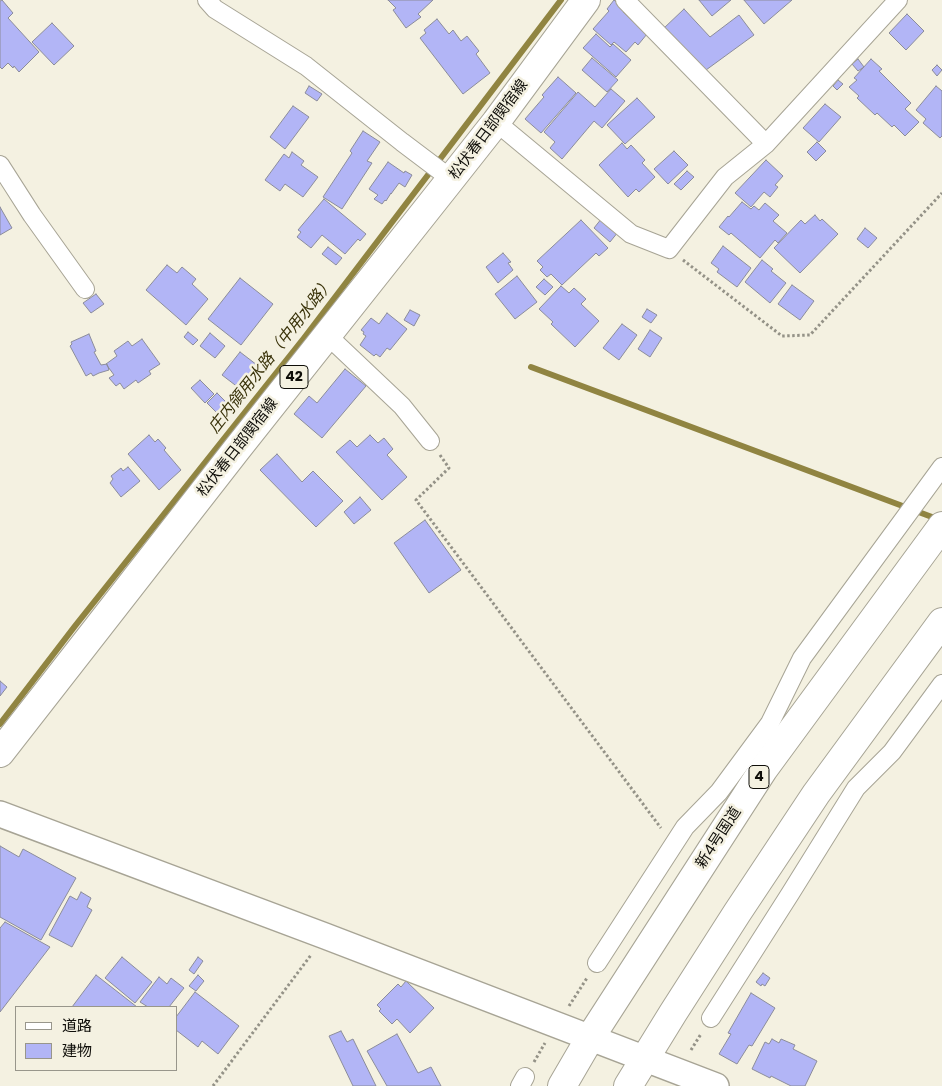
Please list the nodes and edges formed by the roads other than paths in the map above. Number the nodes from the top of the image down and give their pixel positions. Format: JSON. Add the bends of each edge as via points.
{"nodes":[{"id":1,"x":207,"y":0,"type":"edge"},
{"id":2,"x":586,"y":0,"type":"edge"},
{"id":3,"x":624,"y":0,"type":"edge"},
{"id":4,"x":898,"y":0,"type":"edge"},
{"id":5,"x":496,"y":122,"type":"junction"},
{"id":6,"x":766,"y":144,"type":"junction"},
{"id":7,"x":0,"y":164,"type":"edge"},
{"id":8,"x":451,"y":179,"type":"junction"},
{"id":9,"x":85,"y":290,"type":"dead end"},
{"id":10,"x":327,"y":335,"type":"junction"},
{"id":11,"x":430,"y":441,"type":"road end"},
{"id":12,"x":942,"y":467,"type":"edge"},
{"id":13,"x":942,"y":526,"type":"edge"},
{"id":14,"x":942,"y":622,"type":"edge"},
{"id":15,"x":942,"y":684,"type":"edge"},
{"id":16,"x":0,"y":753,"type":"edge"},
{"id":17,"x":754,"y":764,"type":"junction"},
{"id":18,"x":816,"y":794,"type":"junction"},
{"id":19,"x":840,"y":813,"type":"junction"},
{"id":20,"x":0,"y":814,"type":"edge"},
{"id":21,"x":596,"y":963,"type":"road end"},
{"id":22,"x":711,"y":1018,"type":"dead end"},
{"id":23,"x":590,"y":1038,"type":"junction"},
{"id":24,"x":645,"y":1059,"type":"junction"},
{"id":25,"x":562,"y":1086,"type":"edge"},
{"id":26,"x":628,"y":1086,"type":"edge"},
{"id":27,"x":716,"y":1086,"type":"edge"}],
"edges":[{"from":1,"to":8,"type":"street","via":[[306,66]]},
{"from":2,"to":5,"type":"main road","name":"松伏春日部関宿線","number":"42"},
{"from":3,"to":6,"type":"street"},
{"from":4,"to":6,"type":"street"},
{"from":5,"to":6,"type":"street","via":[[631,234],[669,249],[725,177]]},
{"from":5,"to":8,"type":"main road","name":"松伏春日部関宿線","number":"42"},
{"from":7,"to":9,"type":"street"},
{"from":8,"to":10,"type":"main road","name":"松伏春日部関宿線","number":"42"},
{"from":10,"to":11,"type":"street","via":[[402,406]]},
{"from":10,"to":16,"type":"main road","name":"松伏春日部関宿線","number":"42"},
{"from":12,"to":17,"type":"street","via":[[802,658]]},
{"from":13,"to":17,"type":"main road","name":"新4号国道","number":"4"},
{"from":14,"to":18,"type":"main road"},
{"from":15,"to":19,"type":"street","via":[[892,752],[856,788]]},
{"from":17,"to":21,"type":"street","via":[[719,792],[685,827]]},
{"from":17,"to":23,"type":"main road","name":"新4号国道","number":"4"},
{"from":18,"to":19,"type":"street"},
{"from":18,"to":24,"type":"main road"},
{"from":19,"to":22,"type":"street"},
{"from":20,"to":23,"type":"street"},
{"from":23,"to":24,"type":"street"},
{"from":23,"to":25,"type":"main road","name":"新4号国道","number":"4"},
{"from":24,"to":26,"type":"main road"},
{"from":24,"to":27,"type":"street"}]}
